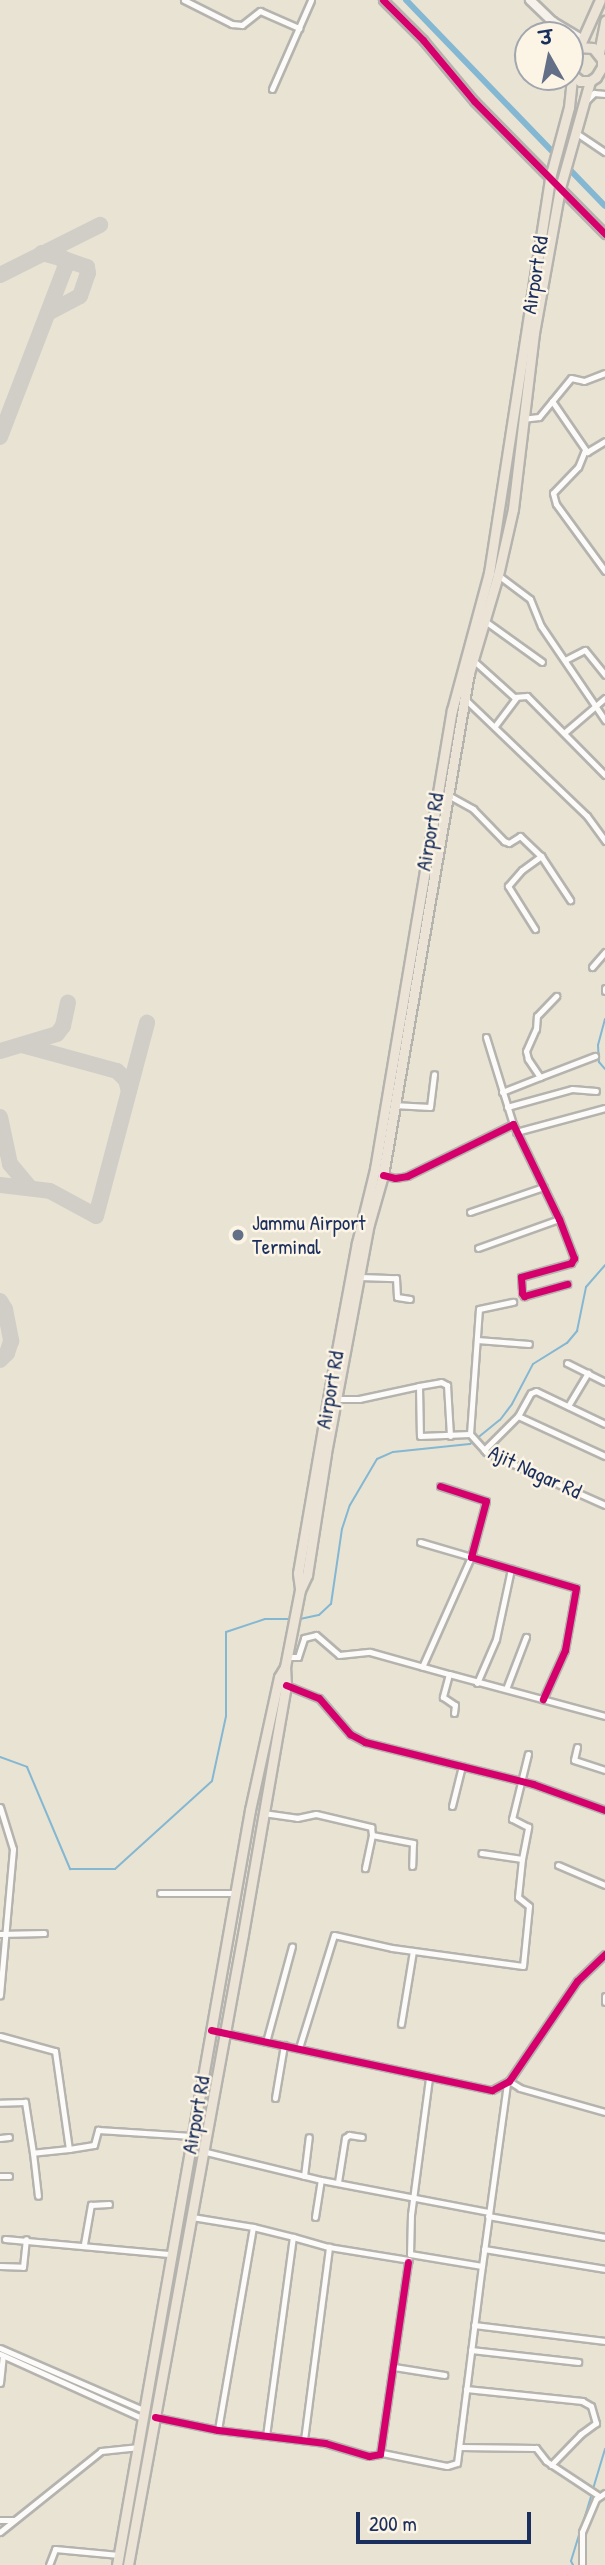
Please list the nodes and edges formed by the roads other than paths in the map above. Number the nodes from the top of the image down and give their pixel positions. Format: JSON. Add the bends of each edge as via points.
{"nodes":[{"id":1,"x":184,"y":0,"type":"edge"},
{"id":2,"x":311,"y":0,"type":"edge"},
{"id":3,"x":383,"y":0,"type":"edge"},
{"id":4,"x":530,"y":0,"type":"edge"},
{"id":5,"x":600,"y":0,"type":"edge"},
{"id":6,"x":552,"y":21,"type":"edge"},
{"id":7,"x":605,"y":21,"type":"edge"},
{"id":8,"x":299,"y":28,"type":"junction"},
{"id":9,"x":584,"y":36,"type":"edge"},
{"id":10,"x":584,"y":44,"type":"edge"},
{"id":11,"x":603,"y":62,"type":"edge"},
{"id":12,"x":597,"y":80,"type":"edge"},
{"id":13,"x":272,"y":89,"type":"dead end"},
{"id":14,"x":570,"y":91,"type":"edge"},
{"id":15,"x":605,"y":94,"type":"edge"},
{"id":16,"x":583,"y":105,"type":"junction"},
{"id":17,"x":575,"y":132,"type":"junction"},
{"id":18,"x":605,"y":152,"type":"edge"},
{"id":19,"x":550,"y":178,"type":"junction"},
{"id":20,"x":560,"y":188,"type":"junction"},
{"id":21,"x":605,"y":234,"type":"edge"},
{"id":22,"x":605,"y":373,"type":"edge"},
{"id":23,"x":552,"y":401,"type":"junction"},
{"id":24,"x":522,"y":419,"type":"junction"},
{"id":25,"x":605,"y":441,"type":"edge"},
{"id":26,"x":585,"y":450,"type":"junction"},
{"id":27,"x":605,"y":571,"type":"edge"},
{"id":28,"x":498,"y":575,"type":"junction"},
{"id":29,"x":485,"y":621,"type":"junction"},
{"id":30,"x":473,"y":660,"type":"junction"},
{"id":31,"x":565,"y":660,"type":"junction"},
{"id":32,"x":542,"y":662,"type":"dead end"},
{"id":33,"x":605,"y":675,"type":"edge"},
{"id":34,"x":516,"y":698,"type":"junction"},
{"id":35,"x":605,"y":698,"type":"edge"},
{"id":36,"x":464,"y":699,"type":"junction"},
{"id":37,"x":594,"y":705,"type":"junction"},
{"id":38,"x":605,"y":720,"type":"edge"},
{"id":39,"x":495,"y":726,"type":"junction"},
{"id":40,"x":564,"y":733,"type":"junction"},
{"id":41,"x":605,"y":775,"type":"edge"},
{"id":42,"x":448,"y":795,"type":"junction"},
{"id":43,"x":605,"y":841,"type":"edge"},
{"id":44,"x":541,"y":856,"type":"junction"},
{"id":45,"x":570,"y":900,"type":"dead end"},
{"id":46,"x":535,"y":929,"type":"dead end"},
{"id":47,"x":605,"y":952,"type":"edge"},
{"id":48,"x":592,"y":967,"type":"dead end"},
{"id":49,"x":556,"y":996,"type":"dead end"},
{"id":50,"x":486,"y":1037,"type":"dead end"},
{"id":51,"x":595,"y":1056,"type":"dead end"},
{"id":52,"x":434,"y":1074,"type":"dead end"},
{"id":53,"x":540,"y":1077,"type":"junction"},
{"id":54,"x":596,"y":1091,"type":"dead end"},
{"id":55,"x":502,"y":1092,"type":"junction"},
{"id":56,"x":393,"y":1105,"type":"junction"},
{"id":57,"x":507,"y":1107,"type":"junction"},
{"id":58,"x":605,"y":1108,"type":"edge"},
{"id":59,"x":513,"y":1124,"type":"junction"},
{"id":60,"x":516,"y":1132,"type":"junction"},
{"id":61,"x":383,"y":1175,"type":"junction"},
{"id":62,"x":544,"y":1187,"type":"junction"},
{"id":63,"x":470,"y":1212,"type":"dead end"},
{"id":64,"x":559,"y":1219,"type":"junction"},
{"id":65,"x":478,"y":1248,"type":"dead end"},
{"id":66,"x":360,"y":1276,"type":"junction"},
{"id":67,"x":567,"y":1284,"type":"dead end"},
{"id":68,"x":410,"y":1299,"type":"dead end"},
{"id":69,"x":513,"y":1302,"type":"dead end"},
{"id":70,"x":477,"y":1340,"type":"junction"},
{"id":71,"x":529,"y":1344,"type":"dead end"},
{"id":72,"x":567,"y":1363,"type":"dead end"},
{"id":73,"x":588,"y":1373,"type":"junction"},
{"id":74,"x":605,"y":1382,"type":"edge"},
{"id":75,"x":419,"y":1386,"type":"junction"},
{"id":76,"x":337,"y":1399,"type":"junction"},
{"id":77,"x":568,"y":1406,"type":"junction"},
{"id":78,"x":518,"y":1416,"type":"junction"},
{"id":79,"x":605,"y":1424,"type":"edge"},
{"id":80,"x":471,"y":1435,"type":"junction"},
{"id":81,"x":450,"y":1436,"type":"junction"},
{"id":82,"x":482,"y":1448,"type":"junction"},
{"id":83,"x":605,"y":1457,"type":"edge"},
{"id":84,"x":440,"y":1486,"type":"dead end"},
{"id":85,"x":605,"y":1505,"type":"edge"},
{"id":86,"x":421,"y":1542,"type":"dead end"},
{"id":87,"x":471,"y":1557,"type":"junction"},
{"id":88,"x":512,"y":1569,"type":"junction"},
{"id":89,"x":300,"y":1593,"type":"junction"},
{"id":90,"x":526,"y":1637,"type":"dead end"},
{"id":91,"x":286,"y":1662,"type":"junction"},
{"id":92,"x":422,"y":1667,"type":"junction"},
{"id":93,"x":449,"y":1674,"type":"junction"},
{"id":94,"x":477,"y":1683,"type":"junction"},
{"id":95,"x":286,"y":1685,"type":"junction"},
{"id":96,"x":506,"y":1689,"type":"junction"},
{"id":97,"x":543,"y":1699,"type":"junction"},
{"id":98,"x":454,"y":1713,"type":"dead end"},
{"id":99,"x":605,"y":1716,"type":"edge"},
{"id":100,"x":577,"y":1746,"type":"dead end"},
{"id":101,"x":528,"y":1754,"type":"dead end"},
{"id":102,"x":462,"y":1766,"type":"junction"},
{"id":103,"x":605,"y":1770,"type":"edge"},
{"id":104,"x":521,"y":1781,"type":"junction"},
{"id":105,"x":453,"y":1806,"type":"dead end"},
{"id":106,"x":0,"y":1807,"type":"edge"},
{"id":107,"x":605,"y":1811,"type":"edge"},
{"id":108,"x":263,"y":1812,"type":"junction"},
{"id":109,"x":372,"y":1835,"type":"junction"},
{"id":110,"x":481,"y":1853,"type":"dead end"},
{"id":111,"x":522,"y":1859,"type":"junction"},
{"id":112,"x":558,"y":1865,"type":"dead end"},
{"id":113,"x":412,"y":1866,"type":"dead end"},
{"id":114,"x":365,"y":1868,"type":"dead end"},
{"id":115,"x":605,"y":1885,"type":"edge"},
{"id":116,"x":160,"y":1893,"type":"dead end"},
{"id":117,"x":236,"y":1894,"type":"junction"},
{"id":118,"x":44,"y":1933,"type":"dead end"},
{"id":119,"x":3,"y":1934,"type":"edge"},
{"id":120,"x":292,"y":1946,"type":"dead end"},
{"id":121,"x":413,"y":1951,"type":"junction"},
{"id":122,"x":605,"y":1954,"type":"edge"},
{"id":123,"x":597,"y":1959,"type":"junction"},
{"id":124,"x":605,"y":1962,"type":"edge"},
{"id":125,"x":0,"y":1995,"type":"edge"},
{"id":126,"x":605,"y":1996,"type":"edge"},
{"id":127,"x":605,"y":2002,"type":"edge"},
{"id":128,"x":401,"y":2024,"type":"dead end"},
{"id":129,"x":211,"y":2030,"type":"junction"},
{"id":130,"x":223,"y":2033,"type":"junction"},
{"id":131,"x":0,"y":2036,"type":"edge"},
{"id":132,"x":267,"y":2042,"type":"junction"},
{"id":133,"x":284,"y":2045,"type":"junction"},
{"id":134,"x":299,"y":2048,"type":"junction"},
{"id":135,"x":429,"y":2078,"type":"junction"},
{"id":136,"x":508,"y":2082,"type":"junction"},
{"id":137,"x":275,"y":2098,"type":"dead end"},
{"id":138,"x":0,"y":2103,"type":"edge"},
{"id":139,"x":605,"y":2112,"type":"edge"},
{"id":140,"x":192,"y":2136,"type":"junction"},
{"id":141,"x":9,"y":2137,"type":"dead end"},
{"id":142,"x":309,"y":2137,"type":"dead end"},
{"id":143,"x":362,"y":2137,"type":"dead end"},
{"id":144,"x":0,"y":2138,"type":"edge"},
{"id":145,"x":69,"y":2149,"type":"junction"},
{"id":146,"x":202,"y":2151,"type":"junction"},
{"id":147,"x":33,"y":2153,"type":"junction"},
{"id":148,"x":0,"y":2176,"type":"edge"},
{"id":149,"x":9,"y":2176,"type":"dead end"},
{"id":150,"x":304,"y":2176,"type":"junction"},
{"id":151,"x":321,"y":2180,"type":"junction"},
{"id":152,"x":338,"y":2182,"type":"junction"},
{"id":153,"x":38,"y":2196,"type":"dead end"},
{"id":154,"x":414,"y":2199,"type":"junction"},
{"id":155,"x":110,"y":2204,"type":"dead end"},
{"id":156,"x":488,"y":2214,"type":"junction"},
{"id":157,"x":192,"y":2217,"type":"junction"},
{"id":158,"x":316,"y":2217,"type":"dead end"},
{"id":159,"x":253,"y":2227,"type":"junction"},
{"id":160,"x":293,"y":2236,"type":"junction"},
{"id":161,"x":605,"y":2237,"type":"edge"},
{"id":162,"x":5,"y":2239,"type":"dead end"},
{"id":163,"x":26,"y":2239,"type":"junction"},
{"id":164,"x":84,"y":2244,"type":"junction"},
{"id":165,"x":329,"y":2247,"type":"junction"},
{"id":166,"x":484,"y":2249,"type":"junction"},
{"id":167,"x":410,"y":2253,"type":"junction"},
{"id":168,"x":171,"y":2255,"type":"junction"},
{"id":169,"x":408,"y":2262,"type":"junction"},
{"id":170,"x":0,"y":2266,"type":"edge"},
{"id":171,"x":482,"y":2266,"type":"junction"},
{"id":172,"x":605,"y":2269,"type":"edge"},
{"id":173,"x":474,"y":2326,"type":"junction"},
{"id":174,"x":605,"y":2341,"type":"edge"},
{"id":175,"x":0,"y":2348,"type":"edge"},
{"id":176,"x":471,"y":2350,"type":"junction"},
{"id":177,"x":1,"y":2355,"type":"edge"},
{"id":178,"x":578,"y":2361,"type":"dead end"},
{"id":179,"x":394,"y":2367,"type":"junction"},
{"id":180,"x":444,"y":2375,"type":"dead end"},
{"id":181,"x":0,"y":2383,"type":"edge"},
{"id":182,"x":466,"y":2389,"type":"junction"},
{"id":183,"x":143,"y":2414,"type":"junction"},
{"id":184,"x":155,"y":2417,"type":"junction"},
{"id":185,"x":218,"y":2430,"type":"junction"},
{"id":186,"x":266,"y":2436,"type":"junction"},
{"id":187,"x":304,"y":2440,"type":"junction"},
{"id":188,"x":137,"y":2447,"type":"junction"},
{"id":189,"x":460,"y":2447,"type":"junction"},
{"id":190,"x":382,"y":2453,"type":"junction"},
{"id":191,"x":551,"y":2465,"type":"junction"},
{"id":192,"x":600,"y":2494,"type":"edge"},
{"id":193,"x":0,"y":2520,"type":"edge"},
{"id":194,"x":15,"y":2520,"type":"junction"},
{"id":195,"x":0,"y":2532,"type":"edge"},
{"id":196,"x":118,"y":2560,"type":"edge"},
{"id":197,"x":49,"y":2565,"type":"edge"},
{"id":198,"x":128,"y":2565,"type":"edge"},
{"id":199,"x":582,"y":2565,"type":"edge"}],
"edges":[{"from":1,"to":8,"type":"street","via":[[232,24],[242,25],[260,11]]},
{"from":2,"to":8,"type":"street"},
{"from":3,"to":19,"type":"street"},
{"from":4,"to":6,"type":"main road"},
{"from":5,"to":9,"type":"main road"},
{"from":7,"to":11,"type":"main road"},
{"from":8,"to":13,"type":"street"},
{"from":10,"to":11,"type":"main road"},
{"from":11,"to":12,"type":"main road"},
{"from":12,"to":16,"type":"main road"},
{"from":14,"to":19,"type":"main road","name":"Airport Rd"},
{"from":15,"to":16,"type":"street","via":[[594,93]]},
{"from":16,"to":17,"type":"main road"},
{"from":17,"to":18,"type":"street"},
{"from":17,"to":20,"type":"main road"},
{"from":19,"to":20,"type":"street"},
{"from":19,"to":89,"type":"main road","name":"Airport Rd","via":[[489,573],[452,710],[374,1169],[330,1388],[299,1573]]},
{"from":20,"to":21,"type":"street"},
{"from":20,"to":24,"type":"main road"},
{"from":22,"to":23,"type":"street","via":[[584,381],[571,378]]},
{"from":23,"to":24,"type":"street","via":[[538,417]]},
{"from":23,"to":26,"type":"street"},
{"from":24,"to":28,"type":"main road","via":[[513,509]]},
{"from":25,"to":26,"type":"street","via":[[591,452]]},
{"from":26,"to":27,"type":"street","via":[[578,467],[554,493],[556,504]]},
{"from":28,"to":29,"type":"main road"},
{"from":28,"to":31,"type":"street","via":[[530,599],[541,626]]},
{"from":29,"to":30,"type":"main road"},
{"from":29,"to":32,"type":"street"},
{"from":30,"to":34,"type":"street"},
{"from":30,"to":36,"type":"main road"},
{"from":31,"to":33,"type":"street","via":[[580,650],[587,651]]},
{"from":31,"to":37,"type":"street"},
{"from":34,"to":39,"type":"street"},
{"from":34,"to":40,"type":"street","via":[[527,696]]},
{"from":35,"to":37,"type":"street"},
{"from":36,"to":39,"type":"street"},
{"from":36,"to":42,"type":"main road"},
{"from":37,"to":38,"type":"street"},
{"from":37,"to":40,"type":"street"},
{"from":39,"to":43,"type":"street","via":[[587,816]]},
{"from":40,"to":41,"type":"street"},
{"from":42,"to":44,"type":"street","via":[[473,809],[504,841],[520,836]]},
{"from":42,"to":56,"type":"main road"},
{"from":44,"to":45,"type":"street"},
{"from":44,"to":46,"type":"street","via":[[508,886]]},
{"from":47,"to":48,"type":"street"},
{"from":49,"to":53,"type":"street","via":[[537,1016],[526,1051]]},
{"from":50,"to":55,"type":"street"},
{"from":51,"to":53,"type":"street"},
{"from":52,"to":56,"type":"street","via":[[430,1107]]},
{"from":53,"to":55,"type":"street"},
{"from":54,"to":57,"type":"street","via":[[572,1088]]},
{"from":55,"to":57,"type":"street"},
{"from":56,"to":61,"type":"main road"},
{"from":57,"to":59,"type":"street"},
{"from":58,"to":60,"type":"street"},
{"from":59,"to":60,"type":"street"},
{"from":59,"to":61,"type":"street","via":[[407,1176]]},
{"from":60,"to":62,"type":"street"},
{"from":61,"to":66,"type":"main road"},
{"from":62,"to":63,"type":"street"},
{"from":62,"to":64,"type":"street"},
{"from":64,"to":65,"type":"street"},
{"from":64,"to":67,"type":"street","via":[[574,1260],[519,1281],[524,1296]]},
{"from":66,"to":68,"type":"street","via":[[397,1279],[397,1297]]},
{"from":66,"to":76,"type":"main road"},
{"from":69,"to":70,"type":"street","via":[[480,1308]]},
{"from":70,"to":71,"type":"street"},
{"from":70,"to":80,"type":"street"},
{"from":72,"to":73,"type":"street"},
{"from":73,"to":74,"type":"street"},
{"from":73,"to":77,"type":"street"},
{"from":75,"to":76,"type":"street"},
{"from":75,"to":81,"type":"street","via":[[421,1436]]},
{"from":75,"to":81,"type":"street","via":[[447,1385]]},
{"from":76,"to":89,"type":"main road","via":[[307,1575]]},
{"from":77,"to":78,"type":"street","via":[[533,1391]]},
{"from":77,"to":79,"type":"street"},
{"from":78,"to":82,"type":"street"},
{"from":78,"to":83,"type":"street"},
{"from":80,"to":81,"type":"street"},
{"from":80,"to":82,"type":"street","name":"Ajit Nagar Rd"},
{"from":82,"to":85,"type":"street","name":"Ajit Nagar Rd"},
{"from":84,"to":87,"type":"street","via":[[486,1501]]},
{"from":86,"to":87,"type":"street"},
{"from":87,"to":88,"type":"street"},
{"from":87,"to":92,"type":"street"},
{"from":88,"to":94,"type":"street","via":[[496,1639]]},
{"from":88,"to":97,"type":"street","via":[[576,1588],[565,1650]]},
{"from":89,"to":91,"type":"main road"},
{"from":90,"to":96,"type":"street"},
{"from":91,"to":92,"type":"street","via":[[299,1657],[304,1638],[316,1635],[339,1655],[370,1652]]},
{"from":91,"to":95,"type":"main road"},
{"from":91,"to":117,"type":"main road","name":"Airport Rd","via":[[250,1810]]},
{"from":92,"to":93,"type":"street"},
{"from":93,"to":94,"type":"street"},
{"from":93,"to":98,"type":"street","via":[[443,1697],[455,1704]]},
{"from":94,"to":96,"type":"street"},
{"from":95,"to":102,"type":"street","via":[[319,1698],[350,1734],[365,1742]]},
{"from":95,"to":108,"type":"main road"},
{"from":96,"to":97,"type":"street"},
{"from":97,"to":99,"type":"street"},
{"from":100,"to":103,"type":"street","via":[[574,1760]]},
{"from":101,"to":104,"type":"street"},
{"from":102,"to":104,"type":"street"},
{"from":102,"to":105,"type":"street"},
{"from":104,"to":107,"type":"street"},
{"from":104,"to":111,"type":"street","via":[[512,1819],[528,1827]]},
{"from":106,"to":119,"type":"street","via":[[13,1849]]},
{"from":108,"to":109,"type":"street","via":[[297,1818],[316,1814],[369,1826]]},
{"from":108,"to":130,"type":"main road"},
{"from":109,"to":113,"type":"street","via":[[413,1843]]},
{"from":109,"to":114,"type":"street"},
{"from":110,"to":111,"type":"street"},
{"from":111,"to":121,"type":"street","via":[[519,1897],[529,1906],[523,1966]]},
{"from":112,"to":115,"type":"street"},
{"from":116,"to":117,"type":"street"},
{"from":117,"to":129,"type":"main road","name":"Airport Rd"},
{"from":118,"to":119,"type":"street"},
{"from":119,"to":125,"type":"street"},
{"from":120,"to":132,"type":"street"},
{"from":121,"to":128,"type":"street"},
{"from":121,"to":134,"type":"street","via":[[333,1937]]},
{"from":122,"to":123,"type":"street"},
{"from":123,"to":124,"type":"street"},
{"from":123,"to":136,"type":"street"},
{"from":126,"to":127,"type":"street"},
{"from":129,"to":130,"type":"street"},
{"from":129,"to":140,"type":"main road","name":"Airport Rd"},
{"from":130,"to":132,"type":"street"},
{"from":130,"to":146,"type":"main road"},
{"from":131,"to":145,"type":"street","via":[[55,2051]]},
{"from":132,"to":133,"type":"street"},
{"from":133,"to":134,"type":"street"},
{"from":133,"to":137,"type":"street"},
{"from":134,"to":135,"type":"street"},
{"from":135,"to":136,"type":"street","via":[[488,2091]]},
{"from":135,"to":154,"type":"street"},
{"from":136,"to":139,"type":"street"},
{"from":136,"to":156,"type":"street"},
{"from":138,"to":147,"type":"street","via":[[26,2102]]},
{"from":140,"to":145,"type":"street","via":[[98,2130],[94,2145]]},
{"from":140,"to":168,"type":"main road","name":"Airport Rd"},
{"from":141,"to":144,"type":"street"},
{"from":142,"to":150,"type":"street"},
{"from":143,"to":152,"type":"street","via":[[345,2138]]},
{"from":145,"to":147,"type":"street"},
{"from":146,"to":150,"type":"street"},
{"from":146,"to":157,"type":"main road"},
{"from":147,"to":153,"type":"street"},
{"from":148,"to":149,"type":"street"},
{"from":150,"to":151,"type":"street"},
{"from":151,"to":152,"type":"street"},
{"from":151,"to":158,"type":"street"},
{"from":152,"to":154,"type":"street"},
{"from":154,"to":156,"type":"street"},
{"from":154,"to":167,"type":"street"},
{"from":155,"to":164,"type":"street","via":[[91,2205]]},
{"from":156,"to":161,"type":"street"},
{"from":156,"to":166,"type":"street"},
{"from":157,"to":159,"type":"street"},
{"from":157,"to":184,"type":"main road"},
{"from":159,"to":160,"type":"street"},
{"from":159,"to":185,"type":"street"},
{"from":160,"to":165,"type":"street"},
{"from":160,"to":186,"type":"street"},
{"from":162,"to":163,"type":"street"},
{"from":163,"to":164,"type":"street"},
{"from":163,"to":170,"type":"street","via":[[23,2267]]},
{"from":164,"to":168,"type":"street"},
{"from":165,"to":169,"type":"street"},
{"from":165,"to":187,"type":"street"},
{"from":166,"to":171,"type":"street"},
{"from":166,"to":172,"type":"street"},
{"from":167,"to":169,"type":"street"},
{"from":167,"to":171,"type":"street"},
{"from":168,"to":183,"type":"main road","name":"Airport Rd"},
{"from":169,"to":179,"type":"street"},
{"from":171,"to":173,"type":"street"},
{"from":173,"to":174,"type":"street"},
{"from":173,"to":176,"type":"street"},
{"from":175,"to":183,"type":"street"},
{"from":176,"to":178,"type":"street"},
{"from":176,"to":182,"type":"street"},
{"from":177,"to":181,"type":"street"},
{"from":177,"to":183,"type":"street"},
{"from":179,"to":180,"type":"street"},
{"from":179,"to":190,"type":"street"},
{"from":182,"to":189,"type":"street"},
{"from":182,"to":191,"type":"street","via":[[582,2401],[591,2406],[596,2423]]},
{"from":183,"to":188,"type":"main road","name":"Airport Rd"},
{"from":184,"to":185,"type":"street"},
{"from":184,"to":198,"type":"main road"},
{"from":185,"to":186,"type":"street"},
{"from":186,"to":187,"type":"street"},
{"from":187,"to":190,"type":"street","via":[[369,2456]]},
{"from":188,"to":194,"type":"street","via":[[101,2452]]},
{"from":188,"to":196,"type":"main road","name":"Airport Rd"},
{"from":189,"to":190,"type":"street","via":[[458,2460],[451,2466]]},
{"from":189,"to":191,"type":"street","via":[[534,2448]]},
{"from":191,"to":192,"type":"street"},
{"from":192,"to":199,"type":"street","via":[[582,2532]]},
{"from":193,"to":194,"type":"street"},
{"from":194,"to":195,"type":"street"},
{"from":196,"to":197,"type":"street","via":[[55,2549]]}]}
